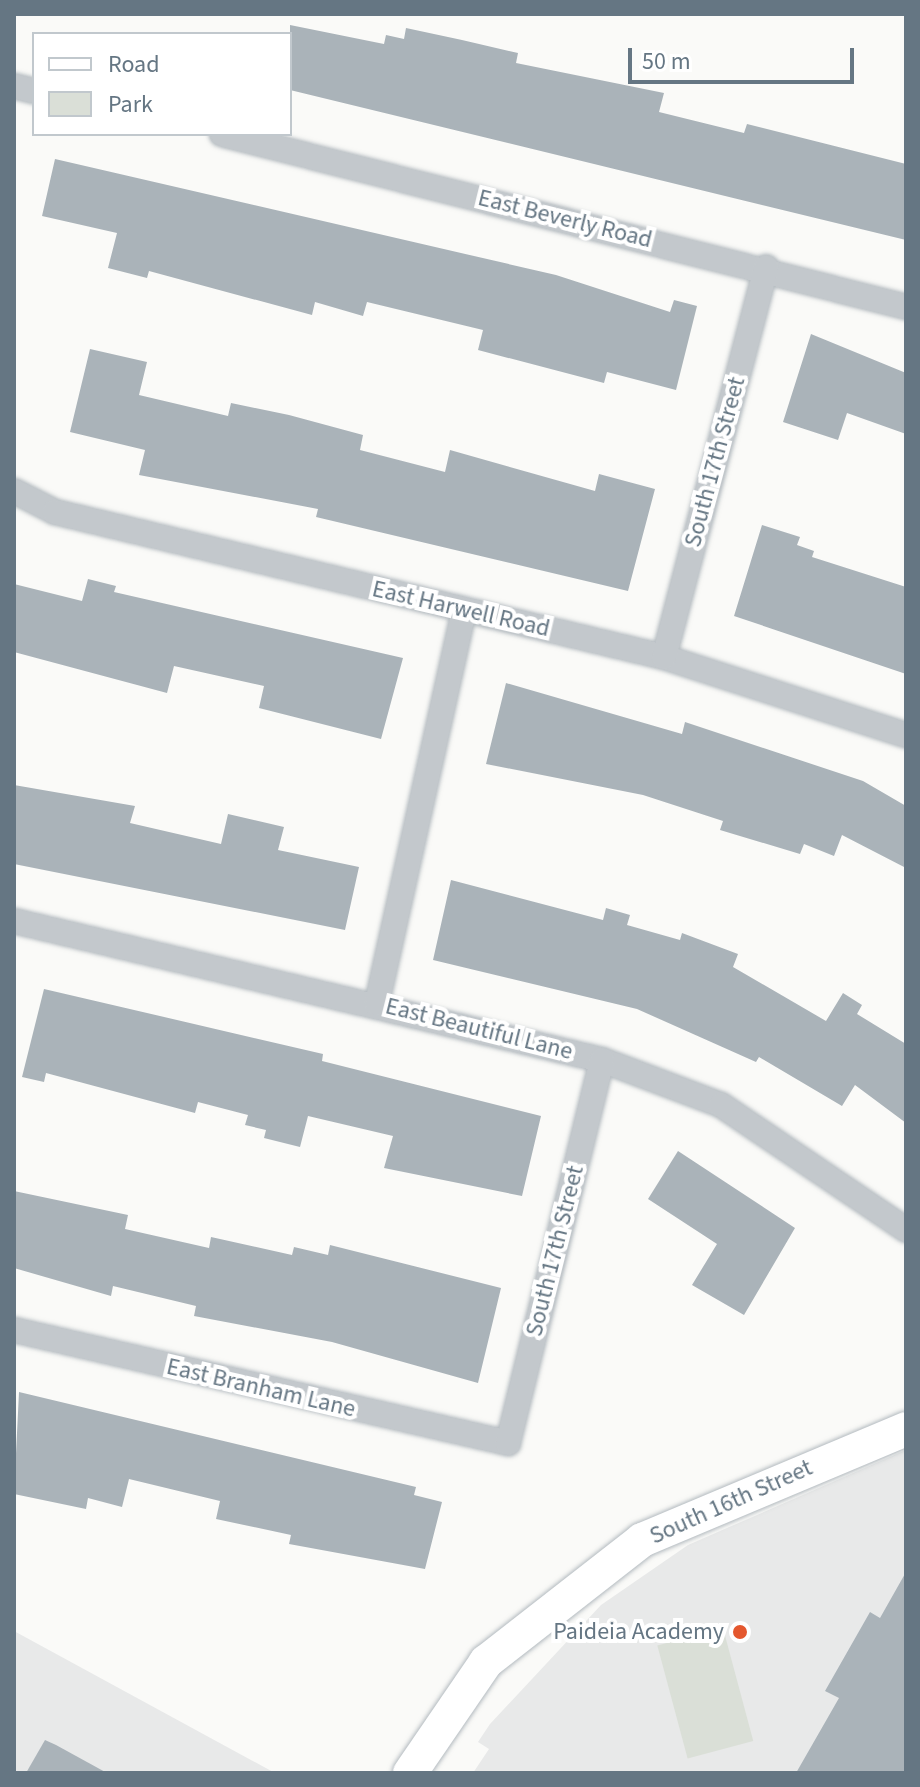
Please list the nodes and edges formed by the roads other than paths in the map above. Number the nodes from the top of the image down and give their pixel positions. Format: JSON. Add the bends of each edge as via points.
{"nodes":[{"id":1,"x":230,"y":136,"type":"edge"},
{"id":2,"x":766,"y":267,"type":"junction"},
{"id":3,"x":906,"y":307,"type":"edge"},
{"id":4,"x":14,"y":491,"type":"edge"},
{"id":5,"x":464,"y":610,"type":"junction"},
{"id":6,"x":664,"y":657,"type":"junction"},
{"id":7,"x":906,"y":735,"type":"edge"},
{"id":8,"x":14,"y":921,"type":"edge"},
{"id":9,"x":377,"y":1003,"type":"junction"},
{"id":10,"x":602,"y":1060,"type":"junction"},
{"id":11,"x":906,"y":1230,"type":"edge"},
{"id":12,"x":14,"y":1330,"type":"edge"},
{"id":13,"x":906,"y":1429,"type":"edge"},
{"id":14,"x":508,"y":1443,"type":"joint"},
{"id":15,"x":410,"y":1773,"type":"edge"}],
"edges":[{"from":1,"to":2,"type":"street","name":"East Beverly Road"},
{"from":2,"to":3,"type":"street","name":"East Beverly Road"},
{"from":2,"to":6,"type":"street","name":"South 17th Street"},
{"from":4,"to":5,"type":"street","name":"East Harwell Road","via":[[55,512]]},
{"from":5,"to":6,"type":"street","name":"East Harwell Road"},
{"from":5,"to":9,"type":"street"},
{"from":6,"to":7,"type":"street","name":"East Harwell Road"},
{"from":8,"to":9,"type":"street","name":"East Beautiful Lane"},
{"from":9,"to":10,"type":"street","name":"East Beautiful Lane"},
{"from":10,"to":11,"type":"street","name":"East Beautiful Lane","via":[[721,1105]]},
{"from":10,"to":14,"type":"street","name":"South 17th Street"},
{"from":12,"to":14,"type":"street","name":"East Branham Lane"},
{"from":13,"to":15,"type":"main road","name":"South 16th Street","via":[[642,1540],[486,1662]]}]}
